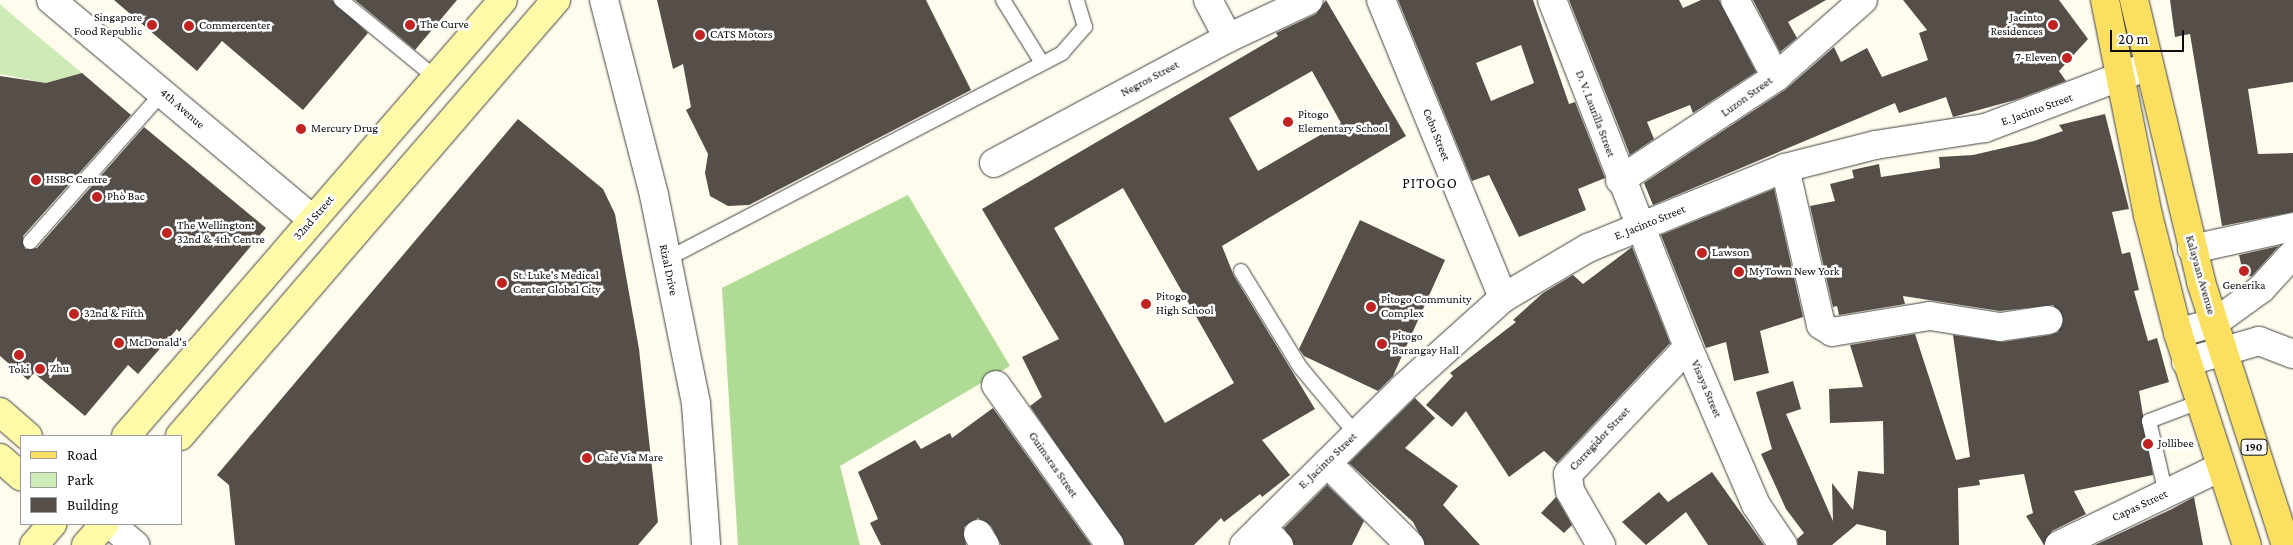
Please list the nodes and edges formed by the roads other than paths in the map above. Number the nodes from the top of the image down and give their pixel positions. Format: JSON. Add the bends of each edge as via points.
{"nodes":[{"id":1,"x":51,"y":0,"type":"edge"},
{"id":2,"x":341,"y":0,"type":"edge"},
{"id":3,"x":503,"y":0,"type":"edge"},
{"id":4,"x":556,"y":0,"type":"edge"},
{"id":5,"x":604,"y":0,"type":"edge"},
{"id":6,"x":1003,"y":0,"type":"edge"},
{"id":7,"x":1077,"y":0,"type":"edge"},
{"id":8,"x":1208,"y":0,"type":"edge"},
{"id":9,"x":1309,"y":0,"type":"edge"},
{"id":10,"x":1381,"y":0,"type":"edge"},
{"id":11,"x":1552,"y":0,"type":"edge"},
{"id":12,"x":1735,"y":0,"type":"edge"},
{"id":13,"x":1863,"y":0,"type":"edge"},
{"id":14,"x":2105,"y":0,"type":"edge"},
{"id":15,"x":2134,"y":0,"type":"edge"},
{"id":16,"x":1228,"y":38,"type":"junction"},
{"id":17,"x":1042,"y":63,"type":"junction"},
{"id":18,"x":2148,"y":66,"type":"junction"},
{"id":19,"x":2119,"y":76,"type":"junction"},
{"id":20,"x":1776,"y":77,"type":"junction"},
{"id":21,"x":436,"y":78,"type":"junction"},
{"id":22,"x":163,"y":92,"type":"junction"},
{"id":23,"x":994,"y":163,"type":"dead end"},
{"id":24,"x":1785,"y":168,"type":"junction"},
{"id":25,"x":1620,"y":180,"type":"junction"},
{"id":26,"x":313,"y":220,"type":"junction"},
{"id":27,"x":2293,"y":227,"type":"edge"},
{"id":28,"x":1638,"y":228,"type":"junction"},
{"id":29,"x":30,"y":242,"type":"dead end"},
{"id":30,"x":2192,"y":248,"type":"junction"},
{"id":31,"x":2293,"y":254,"type":"edge"},
{"id":32,"x":665,"y":260,"type":"junction"},
{"id":33,"x":1241,"y":271,"type":"dead end"},
{"id":34,"x":1503,"y":298,"type":"junction"},
{"id":35,"x":2048,"y":320,"type":"dead end"},
{"id":36,"x":2214,"y":323,"type":"junction"},
{"id":37,"x":2178,"y":333,"type":"junction"},
{"id":38,"x":1688,"y":347,"type":"junction"},
{"id":39,"x":2222,"y":349,"type":"junction"},
{"id":40,"x":2293,"y":354,"type":"edge"},
{"id":41,"x":2186,"y":362,"type":"junction"},
{"id":42,"x":996,"y":385,"type":"dead end"},
{"id":43,"x":2199,"y":402,"type":"junction"},
{"id":44,"x":0,"y":412,"type":"edge"},
{"id":45,"x":1356,"y":434,"type":"junction"},
{"id":46,"x":27,"y":435,"type":"edge"},
{"id":47,"x":127,"y":435,"type":"edge"},
{"id":48,"x":181,"y":435,"type":"edge"},
{"id":49,"x":0,"y":458,"type":"edge"},
{"id":50,"x":1327,"y":463,"type":"junction"},
{"id":51,"x":2221,"y":467,"type":"junction"},
{"id":52,"x":20,"y":475,"type":"edge"},
{"id":53,"x":2166,"y":494,"type":"junction"},
{"id":54,"x":51,"y":525,"type":"edge"},
{"id":55,"x":103,"y":525,"type":"edge"},
{"id":56,"x":111,"y":525,"type":"edge"},
{"id":57,"x":2091,"y":538,"type":"edge"},
{"id":58,"x":1261,"y":539,"type":"edge"},
{"id":59,"x":34,"y":545,"type":"edge"},
{"id":60,"x":86,"y":545,"type":"edge"},
{"id":61,"x":135,"y":545,"type":"edge"},
{"id":62,"x":706,"y":545,"type":"edge"},
{"id":63,"x":1110,"y":545,"type":"edge"},
{"id":64,"x":1410,"y":545,"type":"edge"},
{"id":65,"x":1601,"y":545,"type":"edge"},
{"id":66,"x":1784,"y":545,"type":"edge"},
{"id":67,"x":2059,"y":545,"type":"edge"},
{"id":68,"x":2247,"y":545,"type":"edge"},
{"id":69,"x":2286,"y":545,"type":"edge"}],
"edges":[{"from":1,"to":22,"type":"street","name":"4th Avenue"},
{"from":2,"to":21,"type":"lane"},
{"from":3,"to":21,"type":"main road","name":"32nd Street"},
{"from":4,"to":48,"type":"main road"},
{"from":5,"to":32,"type":"street","name":"Rizal Drive"},
{"from":6,"to":17,"type":"lane"},
{"from":7,"to":17,"type":"lane","via":[[1086,27],[1080,37]]},
{"from":8,"to":16,"type":"street"},
{"from":9,"to":16,"type":"street","name":"Negros Street"},
{"from":10,"to":34,"type":"street","name":"Cebu Street"},
{"from":11,"to":25,"type":"street","name":"D. V. Laurilla Street"},
{"from":12,"to":20,"type":"street"},
{"from":13,"to":20,"type":"street","name":"Luzon Street"},
{"from":14,"to":19,"type":"main road"},
{"from":15,"to":18,"type":"main road","name":"Kalayaan Avenue","number":"190"},
{"from":16,"to":23,"type":"street","name":"Negros Street"},
{"from":17,"to":32,"type":"lane"},
{"from":18,"to":19,"type":"street","name":"E. Jacinto Street"},
{"from":18,"to":30,"type":"main road","name":"Kalayaan Avenue","number":"190"},
{"from":19,"to":24,"type":"street","name":"E. Jacinto Street","via":[[2063,101],[1985,128],[1874,145]]},
{"from":19,"to":37,"type":"main road"},
{"from":20,"to":25,"type":"street","name":"Luzon Street"},
{"from":21,"to":26,"type":"main road","name":"32nd Street"},
{"from":22,"to":26,"type":"street","name":"4th Avenue"},
{"from":22,"to":29,"type":"lane"},
{"from":24,"to":28,"type":"street","name":"E. Jacinto Street"},
{"from":24,"to":35,"type":"street","via":[[1821,325],[1832,332],[1930,316],[2000,327]]},
{"from":25,"to":28,"type":"street","name":"D. V. Laurilla Street"},
{"from":26,"to":47,"type":"main road","name":"32nd Street"},
{"from":27,"to":30,"type":"street"},
{"from":28,"to":34,"type":"street","name":"E. Jacinto Street","via":[[1588,248]]},
{"from":28,"to":38,"type":"street","name":"Visaya Street"},
{"from":30,"to":36,"type":"main road","name":"Kalayaan Avenue","number":"190"},
{"from":31,"to":36,"type":"street","via":[[2261,289]]},
{"from":32,"to":62,"type":"street","name":"Rizal Drive","via":[[696,404]]},
{"from":33,"to":45,"type":"lane","via":[[1300,367]]},
{"from":34,"to":45,"type":"street","name":"E. Jacinto Street"},
{"from":36,"to":37,"type":"street"},
{"from":36,"to":39,"type":"main road","name":"Kalayaan Avenue","number":"190"},
{"from":37,"to":41,"type":"main road"},
{"from":38,"to":65,"type":"street","name":"Corregidor Street","via":[[1568,474],[1570,491]]},
{"from":38,"to":66,"type":"street","name":"Visaya Street","via":[[1756,505]]},
{"from":39,"to":40,"type":"street","via":[[2259,341]]},
{"from":39,"to":41,"type":"street"},
{"from":39,"to":69,"type":"main road","name":"Kalayaan Avenue","number":"190"},
{"from":41,"to":43,"type":"main road"},
{"from":42,"to":63,"type":"street","name":"Guimaras Street"},
{"from":43,"to":51,"type":"main road"},
{"from":43,"to":53,"type":"lane","via":[[2149,421]]},
{"from":44,"to":46,"type":"main road"},
{"from":45,"to":50,"type":"street","name":"E. Jacinto Street"},
{"from":49,"to":52,"type":"main road"},
{"from":50,"to":58,"type":"street","name":"E. Jacinto Street"},
{"from":50,"to":64,"type":"street"},
{"from":51,"to":53,"type":"street","name":"Capas Street"},
{"from":51,"to":68,"type":"main road"},
{"from":53,"to":57,"type":"street","name":"Capas Street"},
{"from":54,"to":59,"type":"main road"},
{"from":55,"to":60,"type":"main road"},
{"from":56,"to":61,"type":"street"},
{"from":57,"to":67,"type":"street","name":"Capas Street"}]}
